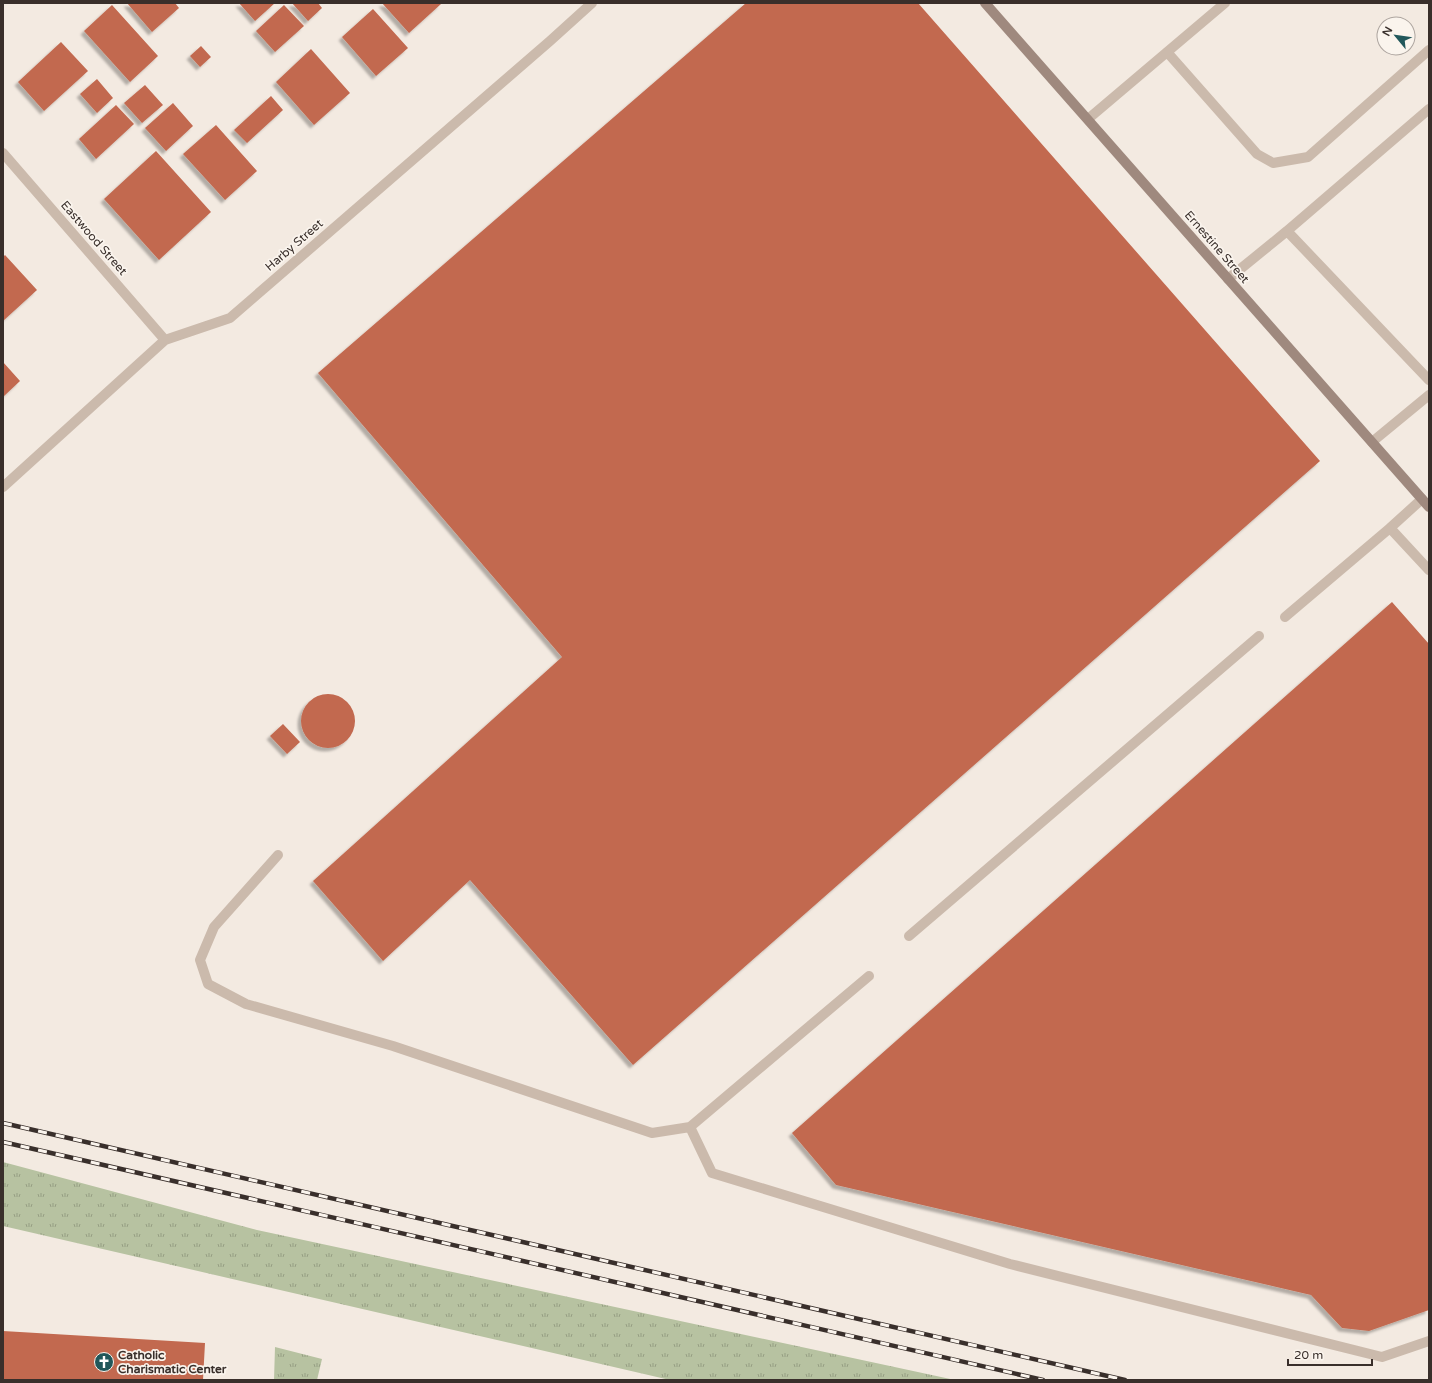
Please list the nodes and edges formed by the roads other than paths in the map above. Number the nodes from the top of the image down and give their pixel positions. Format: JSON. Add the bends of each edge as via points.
{"nodes":[{"id":1,"x":592,"y":3,"type":"edge"},
{"id":2,"x":985,"y":3,"type":"edge"},
{"id":3,"x":1225,"y":3,"type":"edge"},
{"id":4,"x":1429,"y":50,"type":"edge"},
{"id":5,"x":1167,"y":52,"type":"junction"},
{"id":6,"x":1429,"y":109,"type":"edge"},
{"id":7,"x":1088,"y":120,"type":"junction"},
{"id":8,"x":3,"y":153,"type":"edge"},
{"id":9,"x":1287,"y":231,"type":"junction"},
{"id":10,"x":1228,"y":278,"type":"junction"},
{"id":11,"x":165,"y":340,"type":"junction"},
{"id":12,"x":1429,"y":380,"type":"edge"},
{"id":13,"x":1429,"y":395,"type":"edge"},
{"id":14,"x":1372,"y":442,"type":"junction"},
{"id":15,"x":3,"y":486,"type":"edge"},
{"id":16,"x":1422,"y":499,"type":"junction"},
{"id":17,"x":1429,"y":507,"type":"edge"},
{"id":18,"x":1390,"y":528,"type":"junction"},
{"id":19,"x":1429,"y":570,"type":"edge"},
{"id":20,"x":1285,"y":617,"type":"dead end"},
{"id":21,"x":1259,"y":636,"type":"dead end"},
{"id":22,"x":278,"y":855,"type":"dead end"},
{"id":23,"x":909,"y":936,"type":"dead end"},
{"id":24,"x":869,"y":976,"type":"dead end"},
{"id":25,"x":690,"y":1127,"type":"junction"},
{"id":26,"x":1429,"y":1341,"type":"edge"}],
"edges":[{"from":1,"to":11,"type":"street","name":"Harby Street","via":[[230,318]]},
{"from":2,"to":7,"type":"main road","name":"Ernestine Street"},
{"from":3,"to":5,"type":"street"},
{"from":4,"to":5,"type":"street","via":[[1308,157],[1273,163],[1257,154]]},
{"from":5,"to":7,"type":"street"},
{"from":6,"to":9,"type":"street"},
{"from":7,"to":10,"type":"main road","name":"Ernestine Street"},
{"from":8,"to":11,"type":"street","name":"Eastwood Street"},
{"from":9,"to":10,"type":"street"},
{"from":9,"to":12,"type":"street"},
{"from":10,"to":14,"type":"main road","name":"Ernestine Street"},
{"from":11,"to":15,"type":"street","name":"Harby Street"},
{"from":13,"to":14,"type":"street"},
{"from":14,"to":16,"type":"main road","name":"Ernestine Street"},
{"from":16,"to":17,"type":"main road","name":"Ernestine Street"},
{"from":16,"to":18,"type":"street"},
{"from":18,"to":19,"type":"street"},
{"from":18,"to":20,"type":"street"},
{"from":21,"to":23,"type":"street"},
{"from":22,"to":25,"type":"street","via":[[214,928],[200,960],[208,984],[246,1004],[394,1046],[652,1133]]},
{"from":24,"to":25,"type":"street"},
{"from":25,"to":26,"type":"street","via":[[712,1173],[1010,1264],[1382,1357]]}]}
